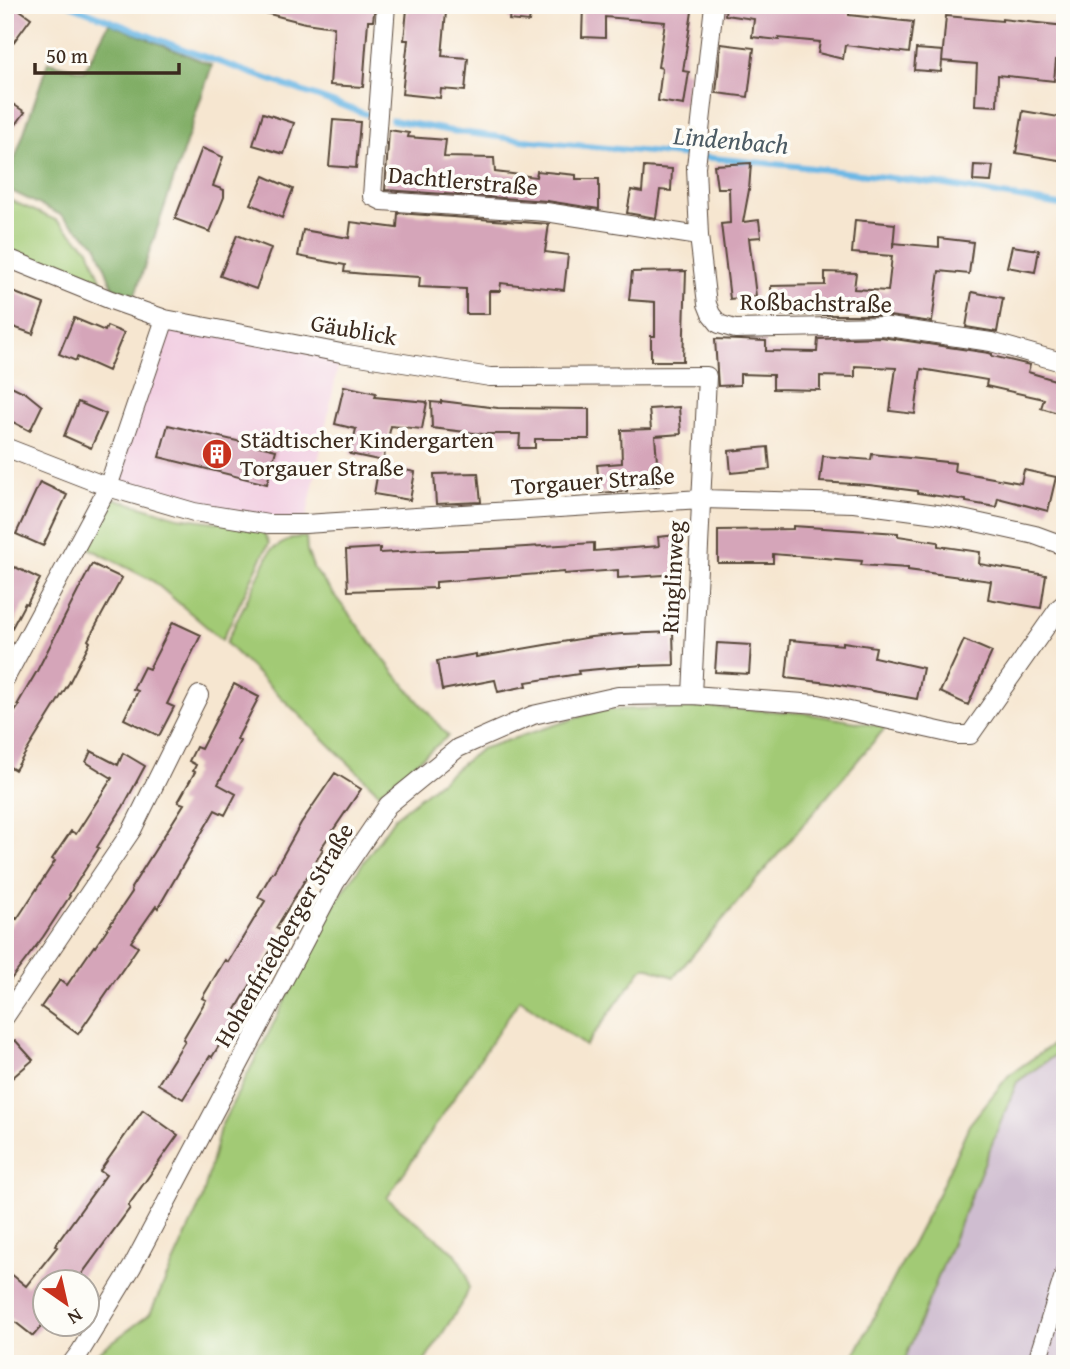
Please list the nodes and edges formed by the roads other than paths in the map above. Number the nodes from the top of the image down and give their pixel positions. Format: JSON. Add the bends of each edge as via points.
{"nodes":[{"id":1,"x":386,"y":5,"type":"edge"},
{"id":2,"x":714,"y":5,"type":"edge"},
{"id":3,"x":699,"y":236,"type":"junction"},
{"id":4,"x":5,"y":257,"type":"edge"},
{"id":5,"x":165,"y":319,"type":"junction"},
{"id":6,"x":1065,"y":363,"type":"edge"},
{"id":7,"x":707,"y":376,"type":"joint"},
{"id":8,"x":5,"y":447,"type":"edge"},
{"id":9,"x":108,"y":487,"type":"junction"},
{"id":10,"x":701,"y":499,"type":"junction"},
{"id":11,"x":1065,"y":546,"type":"edge"},
{"id":12,"x":1065,"y":603,"type":"edge"},
{"id":13,"x":5,"y":679,"type":"edge"},
{"id":14,"x":199,"y":695,"type":"dead end"},
{"id":15,"x":692,"y":695,"type":"junction"},
{"id":16,"x":6,"y":1014,"type":"edge"},
{"id":17,"x":1065,"y":1272,"type":"edge"},
{"id":18,"x":71,"y":1364,"type":"edge"},
{"id":19,"x":1036,"y":1364,"type":"edge"}],
"edges":[{"from":1,"to":3,"type":"street","name":"Dachtlerstraße","via":[[372,196],[382,201],[546,212]]},
{"from":2,"to":3,"type":"street","name":"Roßbachstraße","via":[[696,167]]},
{"from":3,"to":6,"type":"street","name":"Roßbachstraße","via":[[707,304],[719,324],[735,329],[882,326],[991,342]]},
{"from":4,"to":5,"type":"street","name":"Gäublick"},
{"from":5,"to":7,"type":"street","name":"Gäublick","via":[[490,377]]},
{"from":5,"to":9,"type":"street"},
{"from":7,"to":10,"type":"street","name":"Ringlinweg"},
{"from":8,"to":9,"type":"street","name":"Torgauer Straße"},
{"from":9,"to":10,"type":"street","name":"Torgauer Straße","via":[[194,512],[268,524]]},
{"from":9,"to":13,"type":"street"},
{"from":10,"to":11,"type":"street","name":"Torgauer Straße","via":[[855,503],[944,515],[1035,534]]},
{"from":10,"to":15,"type":"street","name":"Ringlinweg"},
{"from":12,"to":15,"type":"street","name":"Hohenfriedberger Straße","via":[[970,735],[818,704]]},
{"from":14,"to":16,"type":"street","via":[[132,830]]},
{"from":15,"to":18,"type":"street","name":"Hohenfriedberger Straße","via":[[618,696],[533,715],[458,748],[388,805],[335,883],[132,1267]]},
{"from":17,"to":19,"type":"street"}]}
